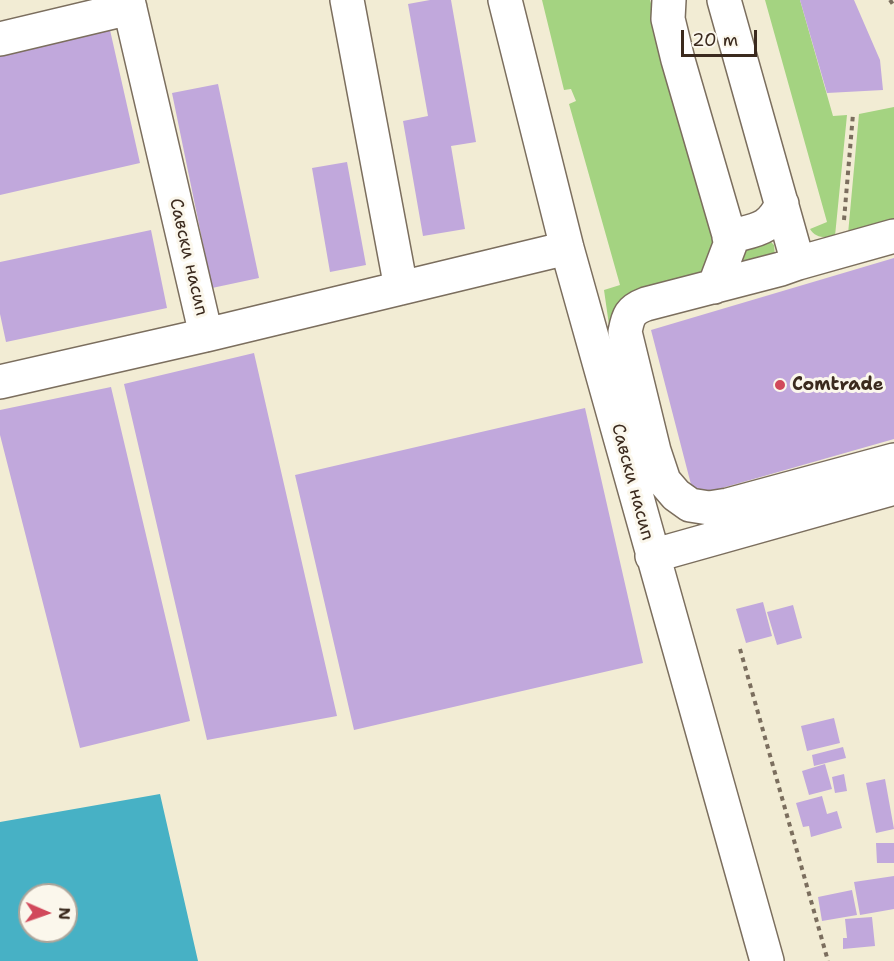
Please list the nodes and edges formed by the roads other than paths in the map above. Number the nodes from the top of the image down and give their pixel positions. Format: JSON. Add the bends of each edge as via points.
{"nodes":[{"id":1,"x":347,"y":0,"type":"edge"},
{"id":2,"x":505,"y":0,"type":"edge"},
{"id":3,"x":669,"y":0,"type":"edge"},
{"id":4,"x":724,"y":0,"type":"edge"},
{"id":5,"x":129,"y":4,"type":"edge"},
{"id":6,"x":0,"y":39,"type":"edge"},
{"id":7,"x":782,"y":204,"type":"junction"},
{"id":8,"x":894,"y":236,"type":"edge"},
{"id":9,"x":729,"y":237,"type":"junction"},
{"id":10,"x":567,"y":248,"type":"junction"},
{"id":11,"x":798,"y":263,"type":"junction"},
{"id":12,"x":714,"y":287,"type":"junction"},
{"id":13,"x":402,"y":288,"type":"junction"},
{"id":14,"x":206,"y":335,"type":"junction"},
{"id":15,"x":0,"y":382,"type":"edge"},
{"id":16,"x":894,"y":460,"type":"edge"},
{"id":17,"x":894,"y":488,"type":"edge"},
{"id":18,"x":652,"y":556,"type":"junction"},
{"id":19,"x":767,"y":961,"type":"edge"}],
"edges":[{"from":1,"to":13,"type":"lane"},
{"from":2,"to":10,"type":"lane","name":"Савски насип"},
{"from":3,"to":9,"type":"lane","via":[[668,18],[678,60]]},
{"from":4,"to":7,"type":"lane"},
{"from":5,"to":6,"type":"lane","name":"Савски насип"},
{"from":5,"to":14,"type":"lane","name":"Савски насип"},
{"from":7,"to":9,"type":"lane","via":[[774,220],[762,228]]},
{"from":7,"to":11,"type":"lane"},
{"from":8,"to":11,"type":"lane"},
{"from":9,"to":12,"type":"lane","via":[[731,242]]},
{"from":10,"to":13,"type":"lane"},
{"from":10,"to":18,"type":"lane","name":"Савски насип"},
{"from":11,"to":12,"type":"lane"},
{"from":12,"to":16,"type":"lane","via":[[635,308],[625,332],[654,451],[664,482],[676,495],[690,505],[728,505]]},
{"from":13,"to":14,"type":"lane"},
{"from":14,"to":15,"type":"lane","name":"Савски насип"},
{"from":17,"to":18,"type":"lane"},
{"from":18,"to":19,"type":"lane","name":"Савски насип"}]}
